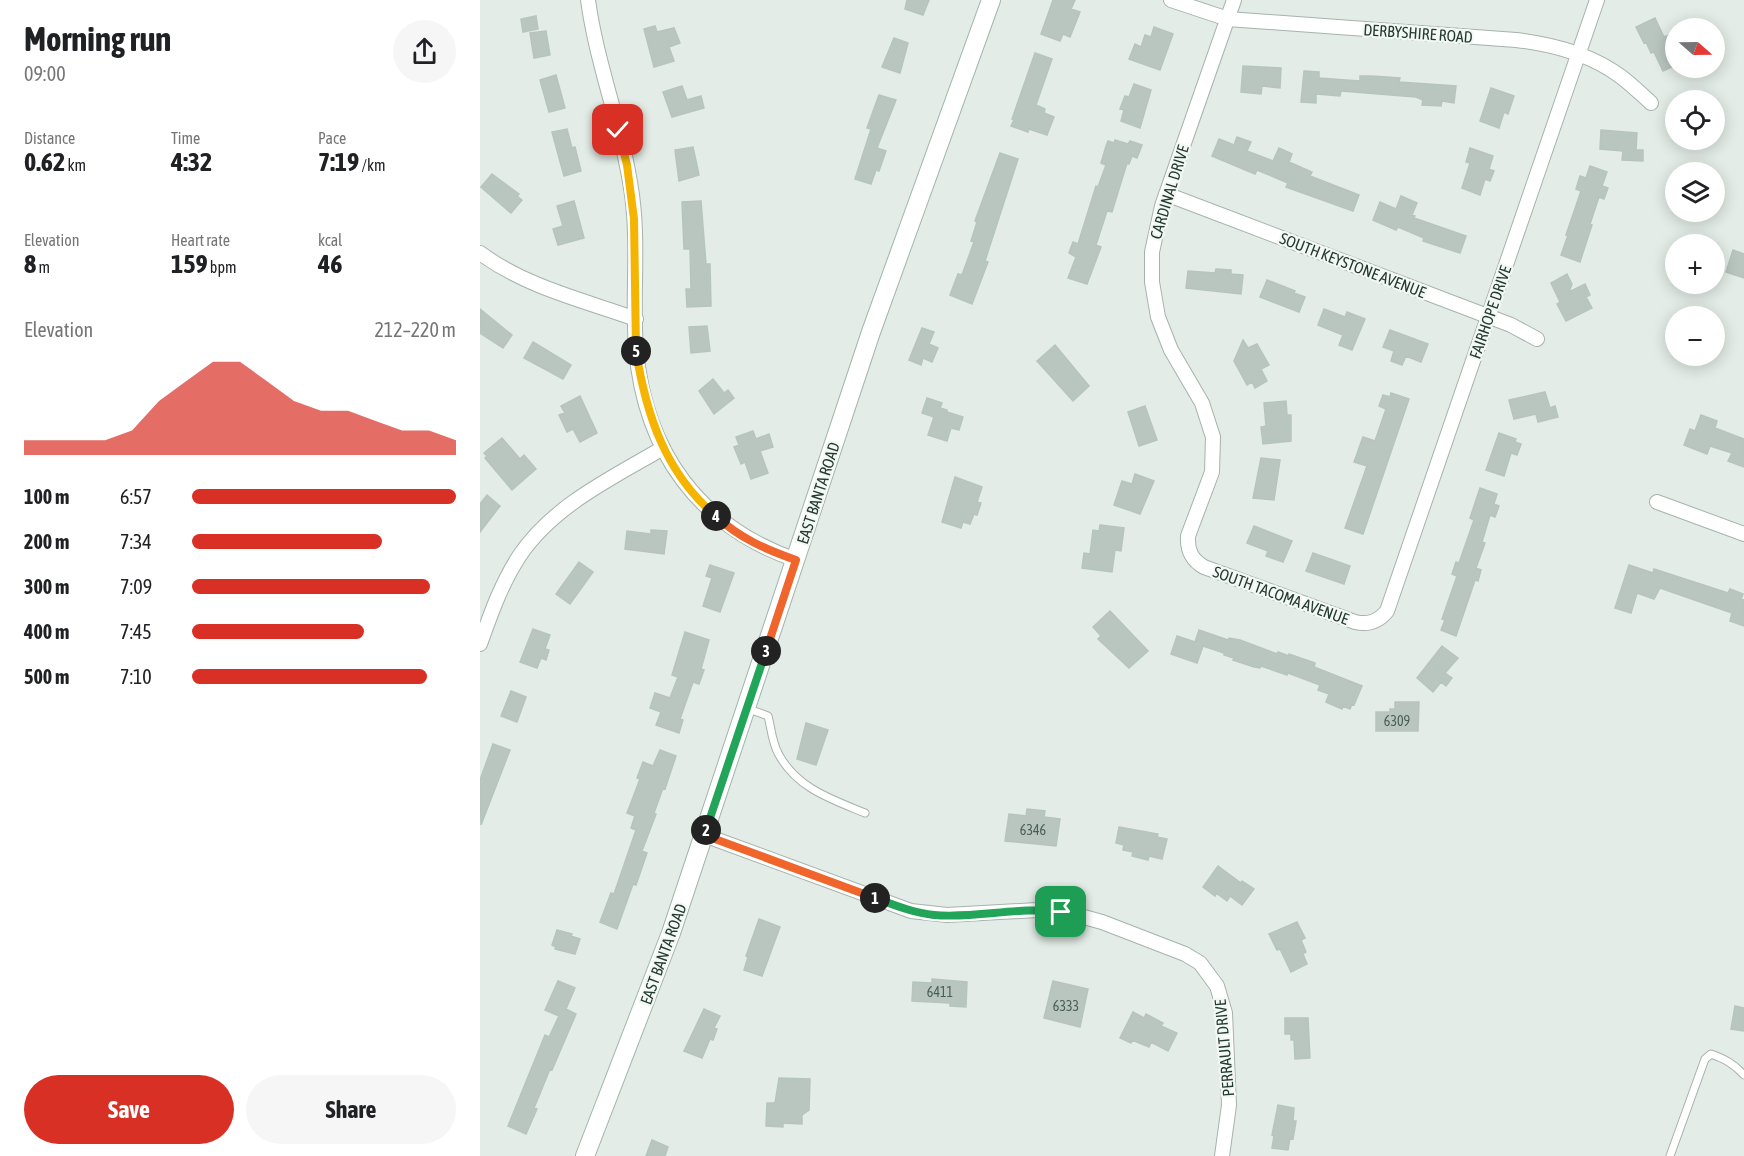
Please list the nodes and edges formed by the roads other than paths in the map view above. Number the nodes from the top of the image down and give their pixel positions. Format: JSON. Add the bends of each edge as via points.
{"nodes":[{"id":1,"x":588,"y":0,"type":"edge"},
{"id":2,"x":991,"y":0,"type":"edge"},
{"id":3,"x":1171,"y":0,"type":"edge"},
{"id":4,"x":1234,"y":0,"type":"edge"},
{"id":5,"x":1597,"y":0,"type":"edge"},
{"id":6,"x":1228,"y":19,"type":"junction"},
{"id":7,"x":1578,"y":55,"type":"junction"},
{"id":8,"x":1651,"y":103,"type":"dead end"},
{"id":9,"x":1166,"y":194,"type":"junction"},
{"id":10,"x":480,"y":253,"type":"edge"},
{"id":11,"x":1488,"y":316,"type":"junction"},
{"id":12,"x":636,"y":319,"type":"junction"},
{"id":13,"x":1537,"y":339,"type":"dead end"},
{"id":14,"x":663,"y":448,"type":"junction"},
{"id":15,"x":1658,"y":502,"type":"dead end"},
{"id":16,"x":1744,"y":534,"type":"edge"},
{"id":17,"x":1190,"y":554,"type":"joint"},
{"id":18,"x":796,"y":560,"type":"junction"},
{"id":19,"x":1378,"y":620,"type":"joint"},
{"id":20,"x":480,"y":644,"type":"edge"},
{"id":21,"x":746,"y":708,"type":"junction"},
{"id":22,"x":865,"y":813,"type":"dead end"},
{"id":23,"x":704,"y":835,"type":"junction"},
{"id":24,"x":1744,"y":1075,"type":"edge"},
{"id":25,"x":585,"y":1156,"type":"edge"},
{"id":26,"x":1224,"y":1156,"type":"edge"},
{"id":27,"x":1670,"y":1156,"type":"edge"}],
"edges":[{"from":1,"to":12,"type":"street","via":[[632,195]]},
{"from":2,"to":18,"type":"street","name":"EAST BANTA ROAD","via":[[871,332]]},
{"from":3,"to":6,"type":"street","name":"DERBYSHIRE ROAD"},
{"from":4,"to":6,"type":"street","name":"CARDINAL DRIVE"},
{"from":5,"to":7,"type":"street","name":"FAIRHOPE DRIVE"},
{"from":6,"to":7,"type":"street","name":"DERBYSHIRE ROAD","via":[[1516,40]]},
{"from":6,"to":9,"type":"street","name":"CARDINAL DRIVE"},
{"from":7,"to":8,"type":"street","name":"DERBYSHIRE ROAD","via":[[1616,73]]},
{"from":7,"to":11,"type":"street","name":"FAIRHOPE DRIVE"},
{"from":9,"to":11,"type":"street","name":"SOUTH KEYSTONE AVENUE"},
{"from":9,"to":17,"type":"street","name":"CARDINAL DRIVE","via":[[1152,252],[1158,317],[1171,351],[1202,403],[1213,437],[1212,472],[1188,536]]},
{"from":10,"to":12,"type":"street","via":[[535,284]]},
{"from":11,"to":13,"type":"street","name":"SOUTH KEYSTONE AVENUE"},
{"from":11,"to":19,"type":"street","name":"FAIRHOPE DRIVE","via":[[1387,612]]},
{"from":12,"to":14,"type":"street","via":[[642,388]]},
{"from":14,"to":18,"type":"street","via":[[687,487],[720,520],[760,546]]},
{"from":14,"to":20,"type":"street","via":[[580,497],[539,531],[503,585]]},
{"from":15,"to":16,"type":"street"},
{"from":17,"to":19,"type":"street","name":"SOUTH TACOMA AVENUE","via":[[1204,567],[1355,622],[1367,624]]},
{"from":18,"to":21,"type":"street","name":"EAST BANTA ROAD"},
{"from":21,"to":22,"type":"lane","via":[[768,716],[777,752],[796,779],[821,796]]},
{"from":21,"to":23,"type":"street","name":"EAST BANTA ROAD"},
{"from":23,"to":25,"type":"street","name":"EAST BANTA ROAD","via":[[671,933]]},
{"from":23,"to":26,"type":"street","name":"PERRAULT DRIVE","via":[[917,912],[1067,913],[1102,922],[1190,956],[1211,976],[1223,1002],[1229,1105]]},
{"from":24,"to":27,"type":"lane","via":[[1733,1063],[1711,1054],[1705,1059]]}]}
